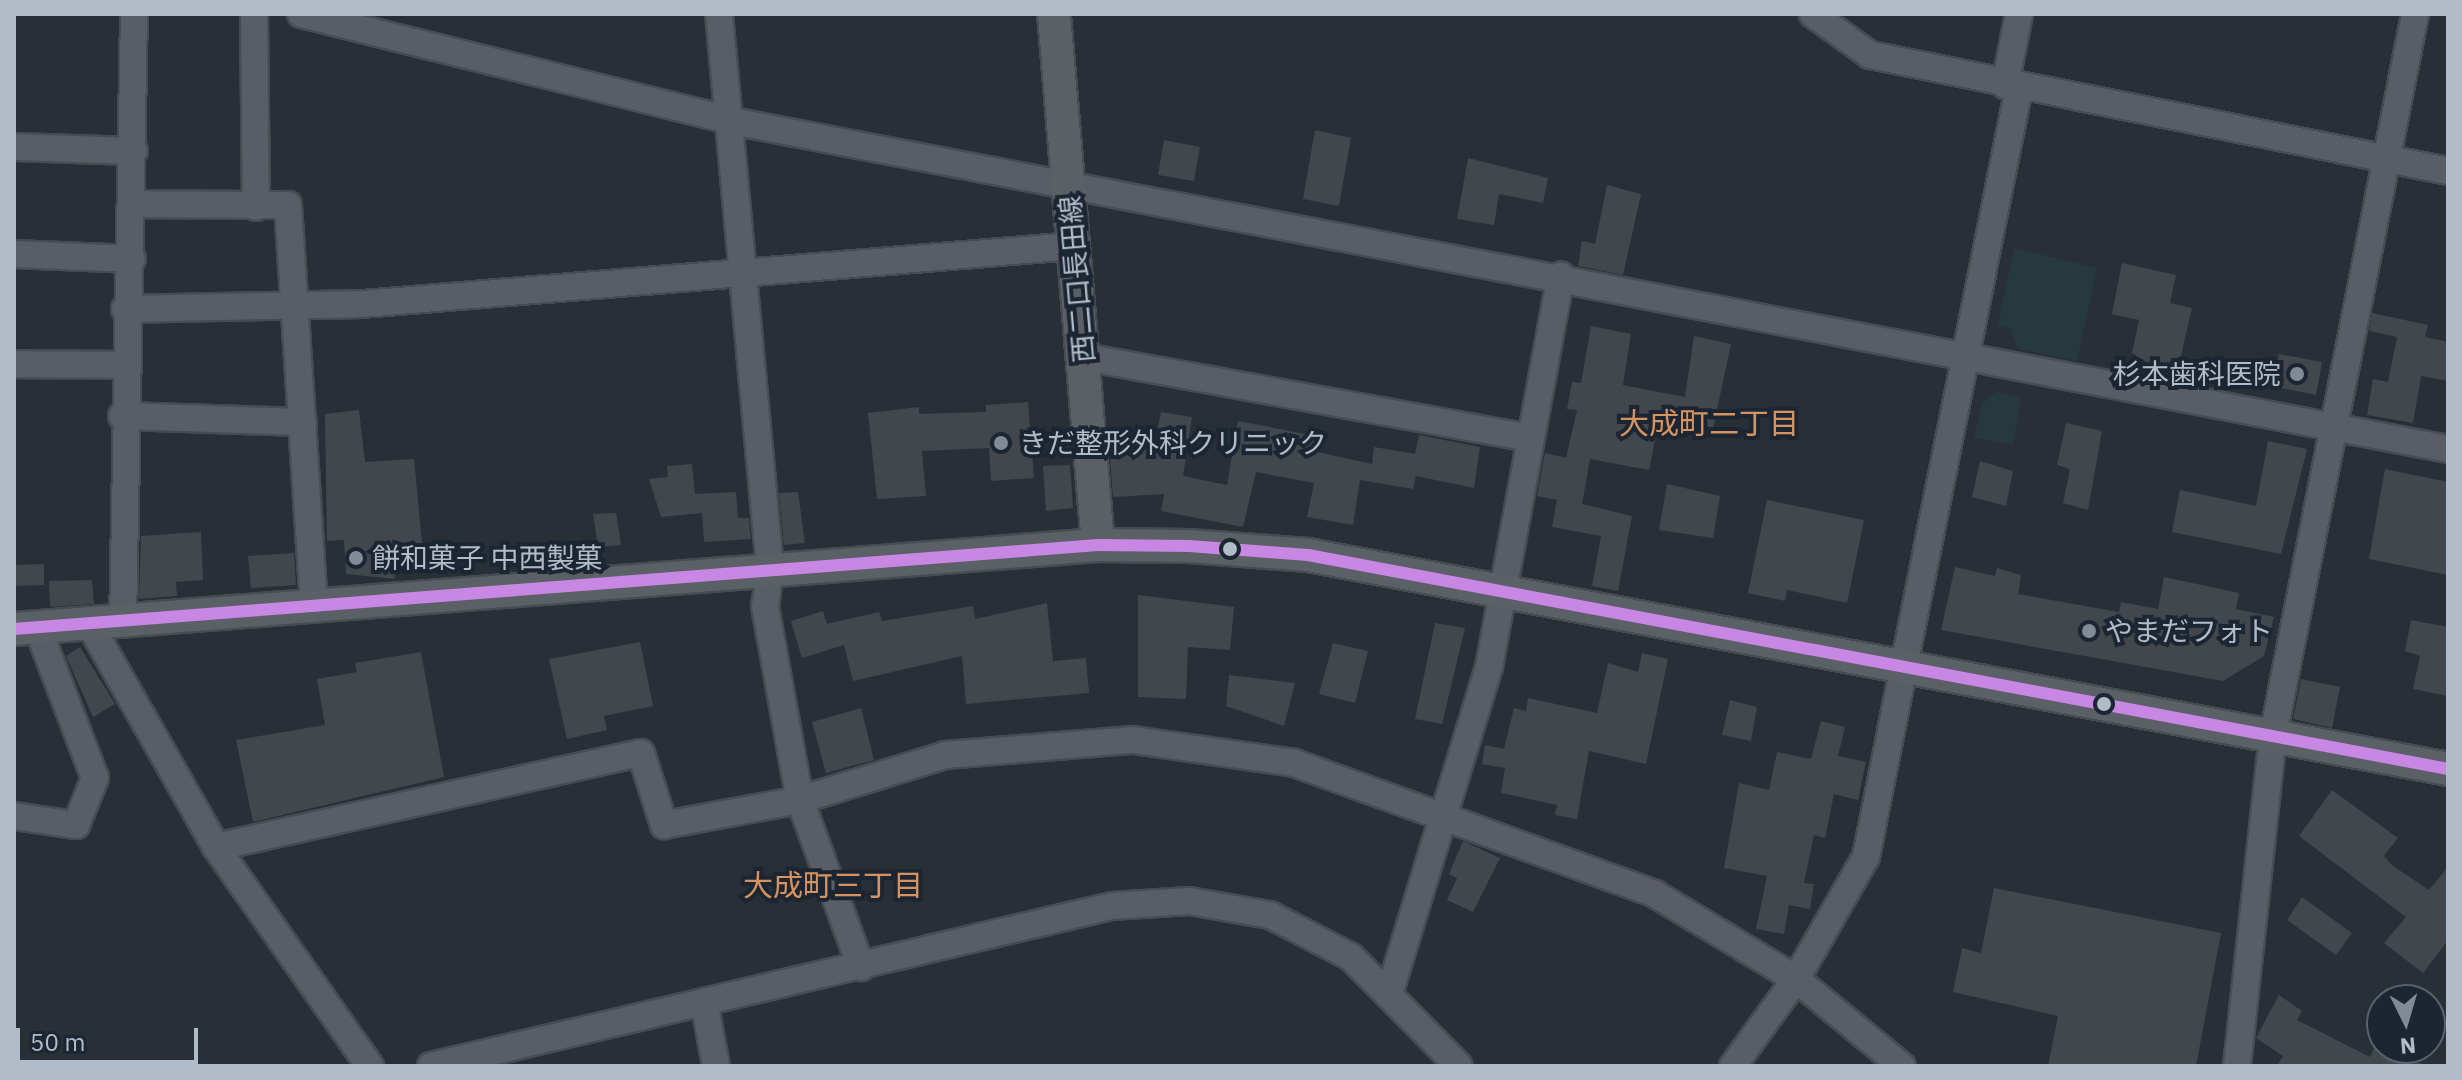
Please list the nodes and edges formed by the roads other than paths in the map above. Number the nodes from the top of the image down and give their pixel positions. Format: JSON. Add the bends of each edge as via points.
{"nodes":[{"id":1,"x":134,"y":14,"type":"edge"},
{"id":2,"x":254,"y":14,"type":"edge"},
{"id":3,"x":301,"y":14,"type":"edge"},
{"id":4,"x":719,"y":14,"type":"edge"},
{"id":5,"x":1054,"y":14,"type":"edge"},
{"id":6,"x":1813,"y":14,"type":"edge"},
{"id":7,"x":2019,"y":14,"type":"edge"},
{"id":8,"x":2415,"y":14,"type":"edge"},
{"id":9,"x":2012,"y":87,"type":"junction"},
{"id":10,"x":732,"y":121,"type":"junction"},
{"id":11,"x":14,"y":147,"type":"edge"},
{"id":12,"x":134,"y":151,"type":"junction"},
{"id":13,"x":2387,"y":160,"type":"junction"},
{"id":14,"x":2448,"y":171,"type":"edge"},
{"id":15,"x":1069,"y":182,"type":"junction"},
{"id":16,"x":131,"y":204,"type":"junction"},
{"id":17,"x":256,"y":207,"type":"junction"},
{"id":18,"x":1073,"y":246,"type":"junction"},
{"id":19,"x":14,"y":254,"type":"edge"},
{"id":20,"x":132,"y":259,"type":"junction"},
{"id":21,"x":743,"y":275,"type":"junction"},
{"id":22,"x":1561,"y":276,"type":"junction"},
{"id":23,"x":295,"y":308,"type":"junction"},
{"id":24,"x":125,"y":309,"type":"junction"},
{"id":25,"x":1084,"y":357,"type":"junction"},
{"id":26,"x":1965,"y":361,"type":"junction"},
{"id":27,"x":14,"y":364,"type":"edge"},
{"id":28,"x":123,"y":365,"type":"junction"},
{"id":29,"x":122,"y":416,"type":"junction"},
{"id":30,"x":303,"y":422,"type":"junction"},
{"id":31,"x":2336,"y":428,"type":"junction"},
{"id":32,"x":1528,"y":438,"type":"junction"},
{"id":33,"x":2448,"y":449,"type":"edge"},
{"id":34,"x":1098,"y":545,"type":"junction"},
{"id":35,"x":770,"y":568,"type":"junction"},
{"id":36,"x":1499,"y":595,"type":"junction"},
{"id":37,"x":314,"y":608,"type":"junction"},
{"id":38,"x":123,"y":624,"type":"junction"},
{"id":39,"x":90,"y":625,"type":"junction"},
{"id":40,"x":26,"y":629,"type":"edge"},
{"id":41,"x":1907,"y":665,"type":"junction"},
{"id":42,"x":2273,"y":736,"type":"junction"},
{"id":43,"x":2448,"y":769,"type":"edge"},
{"id":44,"x":800,"y":800,"type":"junction"},
{"id":45,"x":14,"y":816,"type":"edge"},
{"id":46,"x":1446,"y":821,"type":"junction"},
{"id":47,"x":216,"y":847,"type":"junction"},
{"id":48,"x":861,"y":967,"type":"junction"},
{"id":49,"x":1796,"y":979,"type":"junction"},
{"id":50,"x":1389,"y":994,"type":"junction"},
{"id":51,"x":705,"y":1006,"type":"junction"},
{"id":52,"x":370,"y":1066,"type":"edge"},
{"id":53,"x":431,"y":1066,"type":"edge"},
{"id":54,"x":716,"y":1066,"type":"edge"},
{"id":55,"x":1459,"y":1066,"type":"edge"},
{"id":56,"x":1733,"y":1066,"type":"edge"},
{"id":57,"x":1902,"y":1066,"type":"edge"},
{"id":58,"x":2237,"y":1066,"type":"edge"}],
"edges":[{"from":1,"to":12,"type":"street"},
{"from":2,"to":17,"type":"street"},
{"from":3,"to":10,"type":"street"},
{"from":4,"to":10,"type":"street"},
{"from":5,"to":15,"type":"main road","name":"西二口長田線"},
{"from":6,"to":9,"type":"street","via":[[1870,55]]},
{"from":7,"to":9,"type":"street"},
{"from":8,"to":13,"type":"street"},
{"from":9,"to":13,"type":"street"},
{"from":9,"to":26,"type":"street"},
{"from":10,"to":15,"type":"street"},
{"from":10,"to":21,"type":"street"},
{"from":11,"to":12,"type":"street"},
{"from":12,"to":16,"type":"street"},
{"from":13,"to":14,"type":"street"},
{"from":13,"to":31,"type":"street"},
{"from":15,"to":18,"type":"main road","name":"西二口長田線"},
{"from":15,"to":22,"type":"street"},
{"from":16,"to":17,"type":"street"},
{"from":16,"to":20,"type":"street"},
{"from":17,"to":23,"type":"street","via":[[288,205]]},
{"from":18,"to":21,"type":"street"},
{"from":18,"to":25,"type":"main road","name":"西二口長田線"},
{"from":19,"to":20,"type":"street"},
{"from":20,"to":24,"type":"street"},
{"from":21,"to":23,"type":"street"},
{"from":21,"to":35,"type":"street"},
{"from":22,"to":26,"type":"street"},
{"from":22,"to":32,"type":"street"},
{"from":23,"to":24,"type":"street"},
{"from":23,"to":30,"type":"street"},
{"from":24,"to":28,"type":"street"},
{"from":25,"to":32,"type":"street"},
{"from":25,"to":34,"type":"main road","name":"西二口長田線"},
{"from":26,"to":31,"type":"street"},
{"from":26,"to":41,"type":"street"},
{"from":27,"to":28,"type":"street"},
{"from":28,"to":29,"type":"street"},
{"from":29,"to":30,"type":"street"},
{"from":29,"to":38,"type":"street"},
{"from":30,"to":37,"type":"street"},
{"from":31,"to":33,"type":"street"},
{"from":31,"to":42,"type":"street"},
{"from":32,"to":36,"type":"street"},
{"from":34,"to":35,"type":"main road"},
{"from":34,"to":36,"type":"main road","via":[[1308,555]]},
{"from":35,"to":37,"type":"main road"},
{"from":35,"to":44,"type":"street","via":[[765,606]]},
{"from":36,"to":41,"type":"main road"},
{"from":36,"to":46,"type":"street","via":[[1489,667]]},
{"from":37,"to":38,"type":"main road"},
{"from":38,"to":39,"type":"main road"},
{"from":39,"to":40,"type":"main road"},
{"from":39,"to":47,"type":"street"},
{"from":40,"to":45,"type":"street","via":[[95,778],[76,825]]},
{"from":41,"to":42,"type":"main road"},
{"from":41,"to":49,"type":"street","via":[[1866,857]]},
{"from":42,"to":43,"type":"main road"},
{"from":42,"to":58,"type":"street"},
{"from":44,"to":46,"type":"street","via":[[945,755],[1133,740],[1294,763]]},
{"from":44,"to":47,"type":"street","via":[[664,825],[641,753]]},
{"from":44,"to":48,"type":"street"},
{"from":46,"to":49,"type":"street","via":[[1655,894]]},
{"from":46,"to":50,"type":"street"},
{"from":47,"to":52,"type":"street"},
{"from":48,"to":50,"type":"street","via":[[1112,906],[1189,901],[1270,915],[1351,957]]},
{"from":48,"to":51,"type":"street"},
{"from":49,"to":56,"type":"street"},
{"from":49,"to":57,"type":"street"},
{"from":50,"to":55,"type":"street"},
{"from":51,"to":53,"type":"street"},
{"from":51,"to":54,"type":"street"}]}
